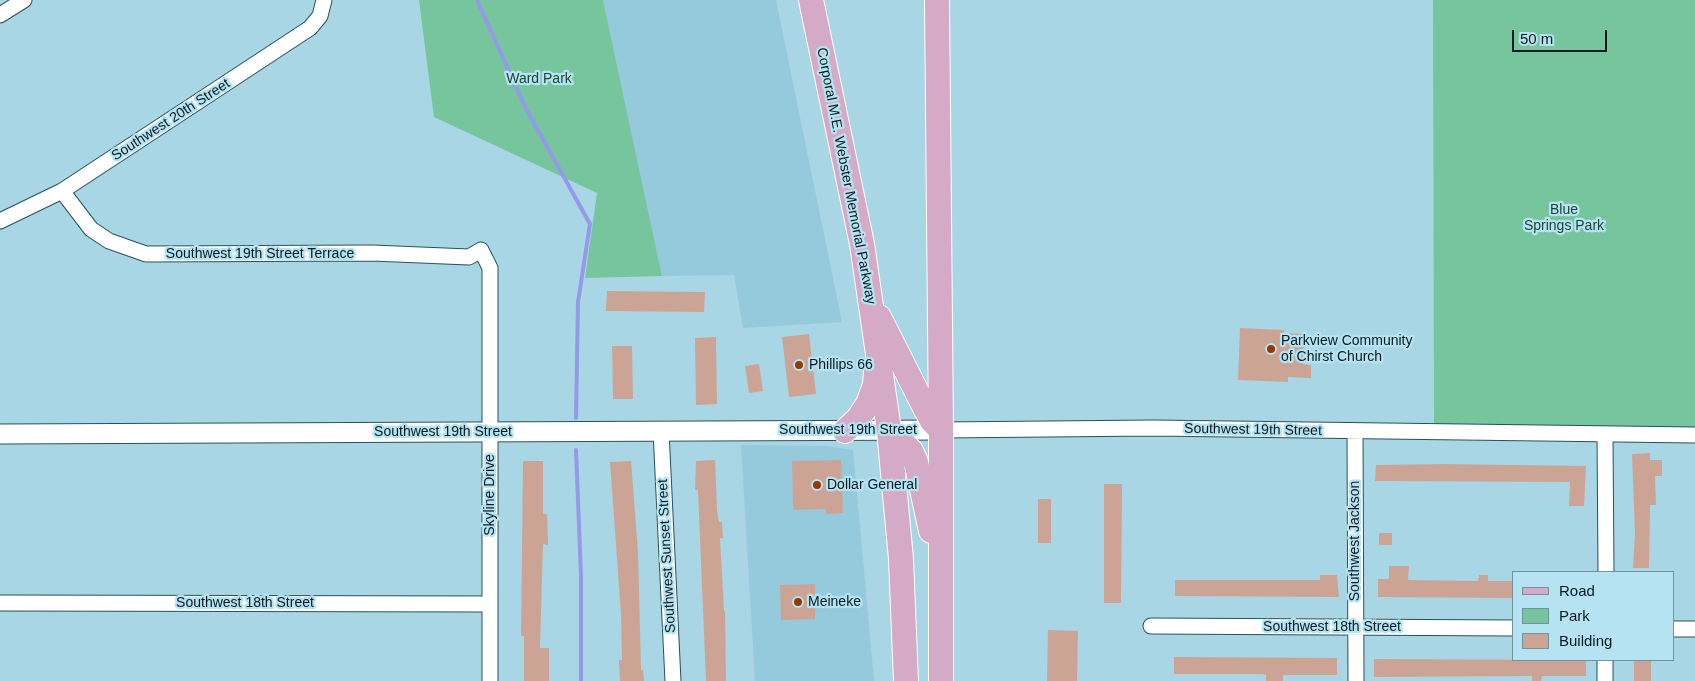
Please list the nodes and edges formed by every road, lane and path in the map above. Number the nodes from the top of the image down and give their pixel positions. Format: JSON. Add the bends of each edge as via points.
{"nodes":[{"id":1,"x":24,"y":0,"type":"edge"},
{"id":2,"x":324,"y":0,"type":"edge"},
{"id":3,"x":811,"y":0,"type":"edge"},
{"id":4,"x":936,"y":0,"type":"edge"},
{"id":5,"x":0,"y":16,"type":"edge"},
{"id":6,"x":62,"y":192,"type":"junction"},
{"id":7,"x":0,"y":221,"type":"edge"},
{"id":8,"x":481,"y":250,"type":"joint"},
{"id":9,"x":870,"y":298,"type":"junction"},
{"id":10,"x":877,"y":350,"type":"junction"},
{"id":11,"x":889,"y":430,"type":"junction"},
{"id":12,"x":941,"y":430,"type":"junction"},
{"id":13,"x":661,"y":431,"type":"junction"},
{"id":14,"x":845,"y":431,"type":"junction"},
{"id":15,"x":490,"y":432,"type":"junction"},
{"id":16,"x":1355,"y":432,"type":"junction"},
{"id":17,"x":0,"y":434,"type":"edge"},
{"id":18,"x":1695,"y":434,"type":"edge"},
{"id":19,"x":1605,"y":435,"type":"junction"},
{"id":20,"x":1606,"y":571,"type":"edge"},
{"id":21,"x":941,"y":572,"type":"junction"},
{"id":22,"x":0,"y":603,"type":"edge"},
{"id":23,"x":490,"y":604,"type":"junction"},
{"id":24,"x":1151,"y":626,"type":"dead end"},
{"id":25,"x":1356,"y":628,"type":"junction"},
{"id":26,"x":1512,"y":628,"type":"edge"},
{"id":27,"x":1675,"y":629,"type":"edge"},
{"id":28,"x":1695,"y":629,"type":"edge"},
{"id":29,"x":1606,"y":661,"type":"edge"},
{"id":30,"x":490,"y":681,"type":"edge"},
{"id":31,"x":673,"y":681,"type":"edge"},
{"id":32,"x":906,"y":681,"type":"edge"},
{"id":33,"x":941,"y":681,"type":"edge"},
{"id":34,"x":1356,"y":681,"type":"edge"},
{"id":35,"x":1605,"y":681,"type":"edge"}],
"edges":[{"from":1,"to":5,"type":"street"},
{"from":2,"to":6,"type":"street","name":"Southwest 20th Street","via":[[320,16],[310,28]]},
{"from":3,"to":9,"type":"main road","name":"Corporal M.E. Webster Memorial Parkway","via":[[862,244]]},
{"from":4,"to":12,"type":"main road"},
{"from":6,"to":7,"type":"street","name":"Southwest 20th Street"},
{"from":6,"to":8,"type":"street","name":"Southwest 19th Street Terrace","via":[[91,228],[109,242],[146,254],[372,253],[469,257]]},
{"from":8,"to":15,"type":"street","name":"Skyline Drive","via":[[490,268]]},
{"from":9,"to":10,"type":"main road","name":"Corporal M.E. Webster Memorial Parkway"},
{"from":9,"to":12,"type":"main road","via":[[912,386],[932,421]]},
{"from":10,"to":11,"type":"main road","name":"Corporal M.E. Webster Memorial Parkway"},
{"from":10,"to":14,"type":"main road","via":[[875,385],[868,404]]},
{"from":11,"to":12,"type":"street","name":"Southwest 19th Street"},
{"from":11,"to":14,"type":"street","name":"Southwest 19th Street"},
{"from":11,"to":21,"type":"main road","via":[[911,451],[916,462]]},
{"from":11,"to":32,"type":"main road","name":"Corporal M.E. Webster Memorial Parkway","via":[[901,559]]},
{"from":12,"to":16,"type":"street","name":"Southwest 19th Street","via":[[1153,428]]},
{"from":12,"to":21,"type":"main road"},
{"from":13,"to":14,"type":"street","name":"Southwest 19th Street"},
{"from":13,"to":15,"type":"street","name":"Southwest 19th Street"},
{"from":13,"to":31,"type":"street","name":"Southwest Sunset Street"},
{"from":15,"to":17,"type":"street","name":"Southwest 19th Street"},
{"from":15,"to":23,"type":"street","name":"Skyline Drive"},
{"from":16,"to":19,"type":"street","name":"Southwest 19th Street"},
{"from":16,"to":25,"type":"street","name":"Southwest Jackson"},
{"from":18,"to":19,"type":"street","name":"Southwest 19th Street"},
{"from":19,"to":20,"type":"street"},
{"from":21,"to":33,"type":"main road"},
{"from":22,"to":23,"type":"street","name":"Southwest 18th Street"},
{"from":23,"to":30,"type":"street","name":"Skyline Drive"},
{"from":24,"to":25,"type":"street","name":"Southwest 18th Street"},
{"from":25,"to":26,"type":"street","name":"Southwest 18th Street"},
{"from":25,"to":34,"type":"street","name":"Southwest Jackson"},
{"from":27,"to":28,"type":"street"},
{"from":29,"to":35,"type":"street"}]}
